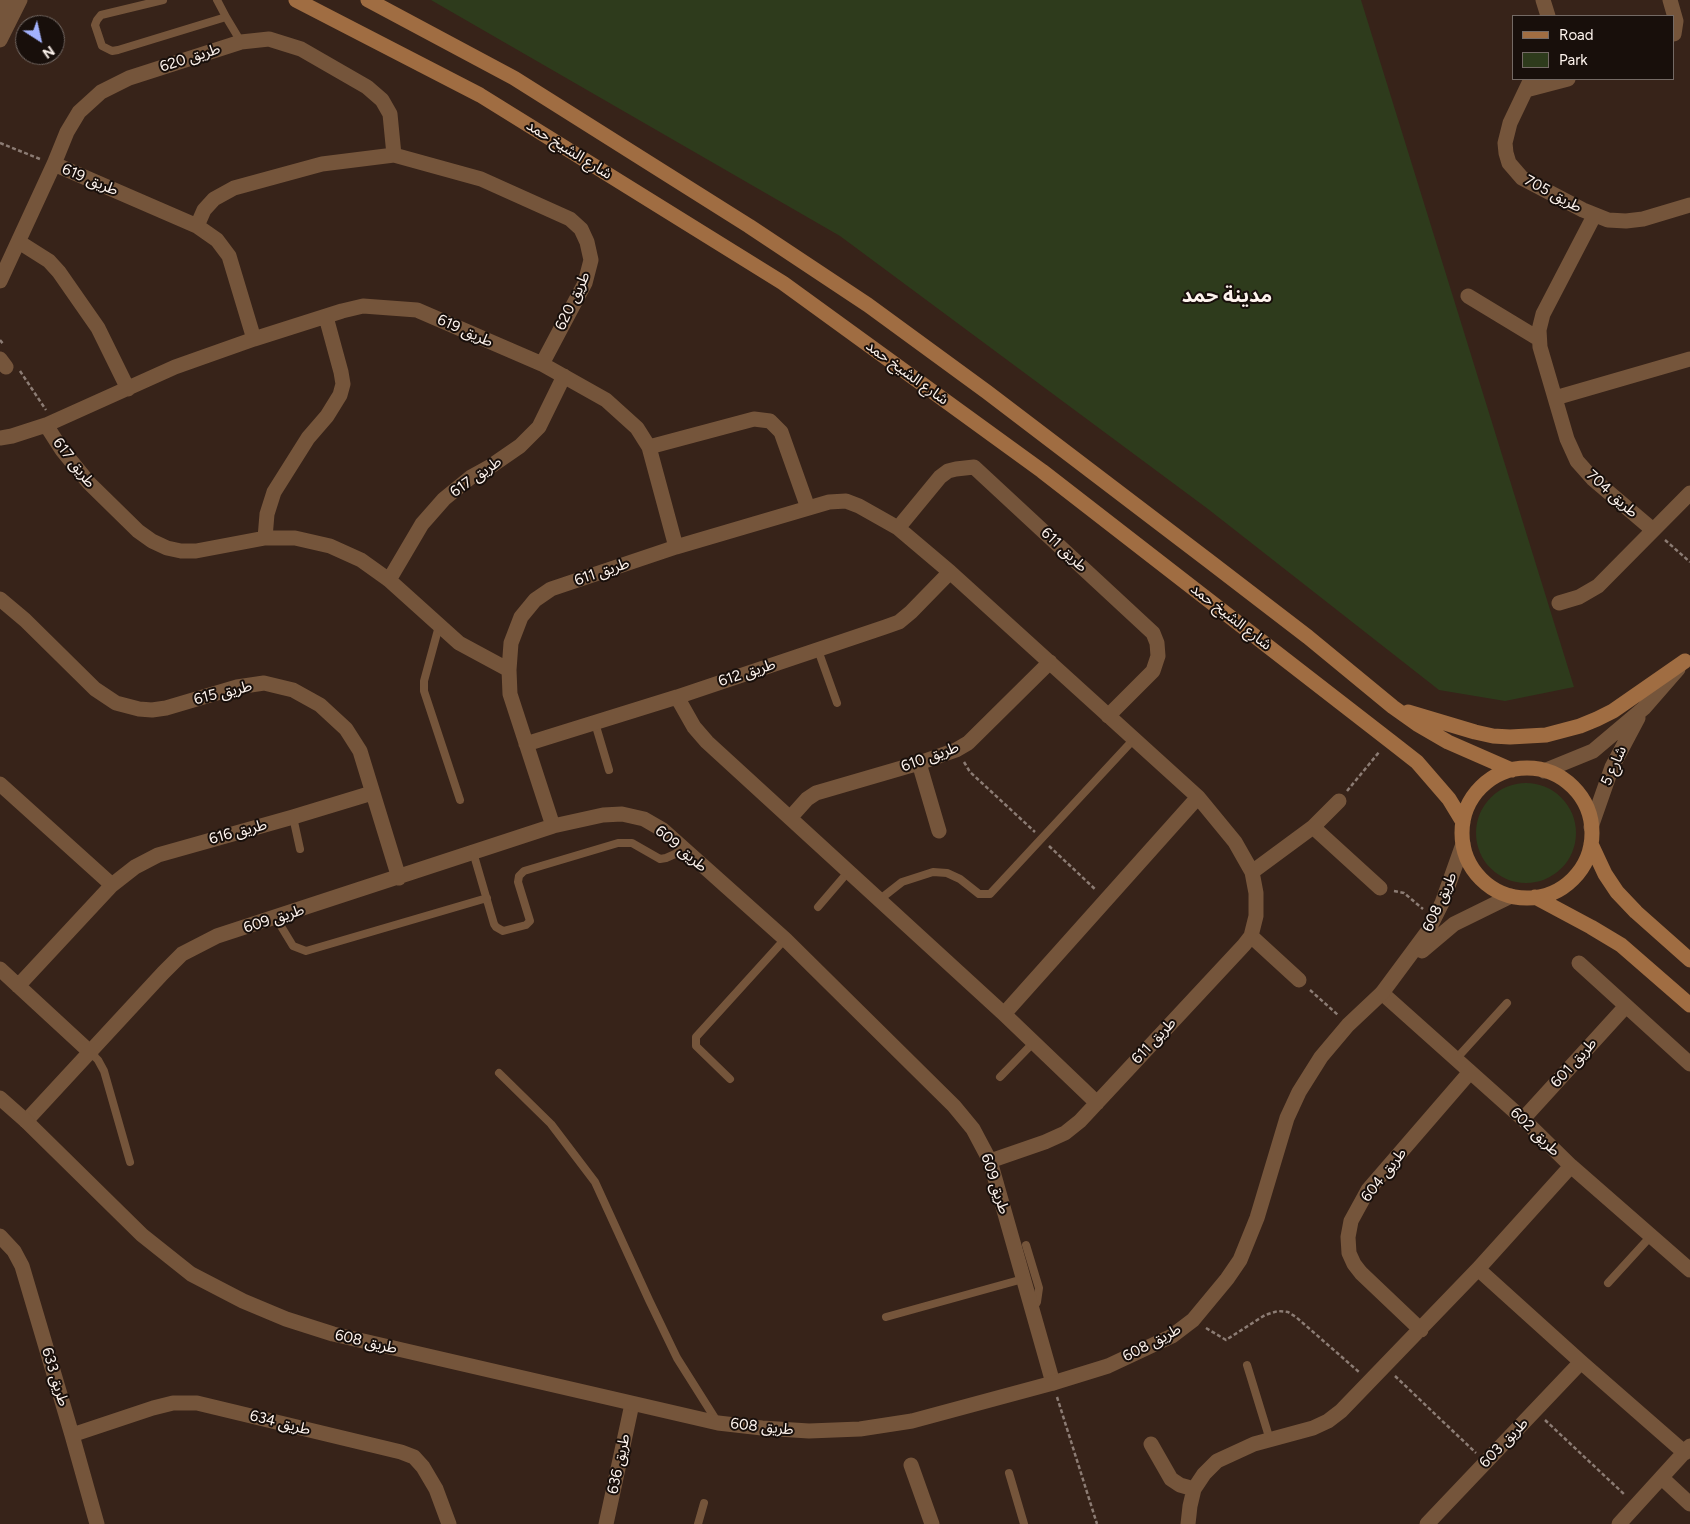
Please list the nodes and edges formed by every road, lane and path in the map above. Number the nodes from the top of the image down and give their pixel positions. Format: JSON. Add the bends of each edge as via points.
{"nodes":[{"id":1,"x":7,"y":0,"type":"edge"},
{"id":2,"x":20,"y":0,"type":"edge"},
{"id":3,"x":162,"y":0,"type":"edge"},
{"id":4,"x":217,"y":0,"type":"edge"},
{"id":5,"x":296,"y":0,"type":"edge"},
{"id":6,"x":368,"y":0,"type":"edge"},
{"id":7,"x":1543,"y":0,"type":"edge"},
{"id":8,"x":1670,"y":0,"type":"edge"},
{"id":9,"x":1548,"y":15,"type":"edge"},
{"id":10,"x":1674,"y":15,"type":"edge"},
{"id":11,"x":226,"y":17,"type":"junction"},
{"id":12,"x":0,"y":19,"type":"edge"},
{"id":13,"x":0,"y":40,"type":"edge"},
{"id":14,"x":241,"y":42,"type":"junction"},
{"id":15,"x":1560,"y":80,"type":"edge"},
{"id":16,"x":1528,"y":84,"type":"edge"},
{"id":17,"x":0,"y":143,"type":"edge"},
{"id":18,"x":394,"y":155,"type":"junction"},
{"id":19,"x":54,"y":164,"type":"junction"},
{"id":20,"x":1690,"y":205,"type":"edge"},
{"id":21,"x":1594,"y":216,"type":"junction"},
{"id":22,"x":197,"y":226,"type":"junction"},
{"id":23,"x":19,"y":242,"type":"junction"},
{"id":24,"x":0,"y":281,"type":"edge"},
{"id":25,"x":1468,"y":296,"type":"dead end"},
{"id":26,"x":326,"y":317,"type":"junction"},
{"id":27,"x":254,"y":339,"type":"junction"},
{"id":28,"x":1539,"y":339,"type":"junction"},
{"id":29,"x":0,"y":340,"type":"edge"},
{"id":30,"x":1690,"y":359,"type":"edge"},
{"id":31,"x":7,"y":360,"type":"edge"},
{"id":32,"x":542,"y":364,"type":"junction"},
{"id":33,"x":564,"y":376,"type":"junction"},
{"id":34,"x":128,"y":389,"type":"junction"},
{"id":35,"x":1555,"y":398,"type":"junction"},
{"id":36,"x":50,"y":423,"type":"junction"},
{"id":37,"x":0,"y":438,"type":"edge"},
{"id":38,"x":649,"y":447,"type":"junction"},
{"id":39,"x":1690,"y":493,"type":"edge"},
{"id":40,"x":808,"y":508,"type":"junction"},
{"id":41,"x":898,"y":528,"type":"junction"},
{"id":42,"x":1653,"y":530,"type":"junction"},
{"id":43,"x":265,"y":538,"type":"junction"},
{"id":44,"x":676,"y":547,"type":"junction"},
{"id":45,"x":1690,"y":562,"type":"edge"},
{"id":46,"x":950,"y":572,"type":"junction"},
{"id":47,"x":389,"y":580,"type":"junction"},
{"id":48,"x":0,"y":599,"type":"edge"},
{"id":49,"x":1560,"y":603,"type":"dead end"},
{"id":50,"x":438,"y":626,"type":"junction"},
{"id":51,"x":818,"y":650,"type":"junction"},
{"id":52,"x":1688,"y":659,"type":"edge"},
{"id":53,"x":1050,"y":662,"type":"junction"},
{"id":54,"x":509,"y":670,"type":"junction"},
{"id":55,"x":677,"y":697,"type":"junction"},
{"id":56,"x":837,"y":702,"type":"dead end"},
{"id":57,"x":1393,"y":707,"type":"junction"},
{"id":58,"x":1644,"y":708,"type":"junction"},
{"id":59,"x":1108,"y":716,"type":"junction"},
{"id":60,"x":595,"y":722,"type":"junction"},
{"id":61,"x":1134,"y":739,"type":"junction"},
{"id":62,"x":1389,"y":740,"type":"junction"},
{"id":63,"x":526,"y":744,"type":"junction"},
{"id":64,"x":956,"y":750,"type":"junction"},
{"id":65,"x":919,"y":763,"type":"junction"},
{"id":66,"x":609,"y":770,"type":"dead end"},
{"id":67,"x":1512,"y":770,"type":"junction"},
{"id":68,"x":1544,"y":771,"type":"junction"},
{"id":69,"x":0,"y":784,"type":"edge"},
{"id":70,"x":372,"y":793,"type":"junction"},
{"id":71,"x":1198,"y":797,"type":"junction"},
{"id":72,"x":460,"y":800,"type":"dead end"},
{"id":73,"x":1339,"y":801,"type":"joint"},
{"id":74,"x":293,"y":817,"type":"junction"},
{"id":75,"x":790,"y":818,"type":"junction"},
{"id":76,"x":1463,"y":822,"type":"junction"},
{"id":77,"x":552,"y":826,"type":"junction"},
{"id":78,"x":1313,"y":827,"type":"junction"},
{"id":79,"x":1592,"y":828,"type":"junction"},
{"id":80,"x":939,"y":831,"type":"dead end"},
{"id":81,"x":1041,"y":838,"type":"junction"},
{"id":82,"x":1463,"y":844,"type":"junction"},
{"id":83,"x":1591,"y":844,"type":"junction"},
{"id":84,"x":300,"y":849,"type":"dead end"},
{"id":85,"x":684,"y":850,"type":"junction"},
{"id":86,"x":473,"y":852,"type":"junction"},
{"id":87,"x":848,"y":872,"type":"junction"},
{"id":88,"x":1252,"y":872,"type":"junction"},
{"id":89,"x":398,"y":878,"type":"junction"},
{"id":90,"x":112,"y":885,"type":"junction"},
{"id":91,"x":1380,"y":888,"type":"joint"},
{"id":92,"x":1511,"y":896,"type":"junction"},
{"id":93,"x":1535,"y":897,"type":"junction"},
{"id":94,"x":487,"y":898,"type":"junction"},
{"id":95,"x":879,"y":900,"type":"junction"},
{"id":96,"x":1106,"y":900,"type":"junction"},
{"id":97,"x":818,"y":907,"type":"dead end"},
{"id":98,"x":276,"y":918,"type":"junction"},
{"id":99,"x":1434,"y":918,"type":"junction"},
{"id":100,"x":1251,"y":936,"type":"junction"},
{"id":101,"x":785,"y":939,"type":"junction"},
{"id":102,"x":1690,"y":960,"type":"edge"},
{"id":103,"x":1579,"y":963,"type":"dead end"},
{"id":104,"x":0,"y":969,"type":"edge"},
{"id":105,"x":1299,"y":980,"type":"joint"},
{"id":106,"x":1393,"y":980,"type":"junction"},
{"id":107,"x":18,"y":986,"type":"junction"},
{"id":108,"x":1382,"y":993,"type":"junction"},
{"id":109,"x":1506,"y":1003,"type":"dead end"},
{"id":110,"x":1690,"y":1005,"type":"edge"},
{"id":111,"x":1626,"y":1006,"type":"junction"},
{"id":112,"x":1004,"y":1014,"type":"junction"},
{"id":113,"x":1348,"y":1024,"type":"junction"},
{"id":114,"x":1034,"y":1043,"type":"junction"},
{"id":115,"x":91,"y":1053,"type":"junction"},
{"id":116,"x":1456,"y":1059,"type":"junction"},
{"id":117,"x":1690,"y":1064,"type":"edge"},
{"id":118,"x":1470,"y":1072,"type":"junction"},
{"id":119,"x":499,"y":1073,"type":"dead end"},
{"id":120,"x":1000,"y":1077,"type":"dead end"},
{"id":121,"x":730,"y":1079,"type":"dead end"},
{"id":122,"x":0,"y":1098,"type":"edge"},
{"id":123,"x":1097,"y":1103,"type":"junction"},
{"id":124,"x":1523,"y":1119,"type":"junction"},
{"id":125,"x":26,"y":1121,"type":"junction"},
{"id":126,"x":990,"y":1161,"type":"junction"},
{"id":127,"x":130,"y":1162,"type":"dead end"},
{"id":128,"x":1572,"y":1166,"type":"junction"},
{"id":129,"x":0,"y":1236,"type":"edge"},
{"id":130,"x":1651,"y":1236,"type":"junction"},
{"id":131,"x":1026,"y":1245,"type":"dead end"},
{"id":132,"x":1478,"y":1269,"type":"junction"},
{"id":133,"x":1690,"y":1270,"type":"edge"},
{"id":134,"x":1023,"y":1279,"type":"junction"},
{"id":135,"x":1608,"y":1283,"type":"dead end"},
{"id":136,"x":1032,"y":1311,"type":"junction"},
{"id":137,"x":886,"y":1317,"type":"dead end"},
{"id":138,"x":1193,"y":1320,"type":"junction"},
{"id":139,"x":1420,"y":1330,"type":"junction"},
{"id":140,"x":1581,"y":1362,"type":"junction"},
{"id":141,"x":1247,"y":1365,"type":"dead end"},
{"id":142,"x":1385,"y":1366,"type":"junction"},
{"id":143,"x":1370,"y":1381,"type":"junction"},
{"id":144,"x":1053,"y":1383,"type":"junction"},
{"id":145,"x":632,"y":1404,"type":"junction"},
{"id":146,"x":1535,"y":1410,"type":"junction"},
{"id":147,"x":718,"y":1423,"type":"junction"},
{"id":148,"x":72,"y":1435,"type":"junction"},
{"id":149,"x":1270,"y":1440,"type":"junction"},
{"id":150,"x":1151,"y":1444,"type":"dead end"},
{"id":151,"x":1687,"y":1450,"type":"edge"},
{"id":152,"x":1486,"y":1462,"type":"junction"},
{"id":153,"x":911,"y":1465,"type":"dead end"},
{"id":154,"x":1009,"y":1474,"type":"dead end"},
{"id":155,"x":1662,"y":1478,"type":"junction"},
{"id":156,"x":1194,"y":1489,"type":"junction"},
{"id":157,"x":704,"y":1503,"type":"dead end"},
{"id":158,"x":1690,"y":1504,"type":"edge"},
{"id":159,"x":1636,"y":1506,"type":"junction"},
{"id":160,"x":609,"y":1523,"type":"edge"},
{"id":161,"x":97,"y":1524,"type":"edge"},
{"id":162,"x":449,"y":1524,"type":"edge"},
{"id":163,"x":698,"y":1524,"type":"edge"},
{"id":164,"x":932,"y":1524,"type":"edge"},
{"id":165,"x":1024,"y":1524,"type":"edge"},
{"id":166,"x":1097,"y":1524,"type":"edge"},
{"id":167,"x":1188,"y":1524,"type":"edge"},
{"id":168,"x":1427,"y":1524,"type":"edge"},
{"id":169,"x":1618,"y":1524,"type":"edge"}],
"edges":[{"from":1,"to":12,"type":"street"},
{"from":2,"to":13,"type":"street"},
{"from":3,"to":11,"type":"lane","via":[[101,16],[95,25],[102,46],[118,50]]},
{"from":4,"to":11,"type":"lane"},
{"from":5,"to":62,"type":"main road","name":"شارع الشيخ حمد","via":[[480,95],[783,283],[1042,471]]},
{"from":6,"to":57,"type":"main road","name":"شارع الشيخ حمد","via":[[514,78],[868,305],[1308,637]]},
{"from":7,"to":9,"type":"street"},
{"from":8,"to":10,"type":"street"},
{"from":11,"to":14,"type":"lane"},
{"from":14,"to":18,"type":"street","name":"طريق 620","via":[[269,40],[301,49],[367,87],[382,100],[390,114]]},
{"from":14,"to":19,"type":"street","name":"طريق 620","via":[[129,78],[100,92],[79,112]]},
{"from":15,"to":16,"type":"street"},
{"from":16,"to":21,"type":"street","name":"طريق 705","via":[[1507,133],[1509,163],[1522,178]]},
{"from":17,"to":19,"type":"path"},
{"from":18,"to":22,"type":"street","name":"طريق 620","via":[[322,164],[234,188],[214,199],[204,210]]},
{"from":18,"to":32,"type":"street","name":"طريق 620","via":[[481,179],[570,218],[580,229],[587,242],[590,260],[585,283]]},
{"from":19,"to":22,"type":"street","name":"طريق 619"},
{"from":19,"to":23,"type":"street","name":"طريق 620"},
{"from":20,"to":21,"type":"street","name":"طريق 705","via":[[1644,219],[1608,220]]},
{"from":21,"to":28,"type":"street","name":"طريق 704","via":[[1543,314]]},
{"from":22,"to":27,"type":"street","name":"طريق 619","via":[[217,240],[229,256]]},
{"from":23,"to":24,"type":"street","name":"طريق 620"},
{"from":23,"to":34,"type":"street","via":[[49,261],[59,272],[98,328]]},
{"from":25,"to":28,"type":"street"},
{"from":26,"to":27,"type":"street","name":"طريق 619"},
{"from":26,"to":32,"type":"street","name":"طريق 619","via":[[363,306],[417,310]]},
{"from":26,"to":43,"type":"street","via":[[341,372],[343,384],[340,395],[274,492]]},
{"from":27,"to":34,"type":"street","name":"طريق 619","via":[[176,367]]},
{"from":28,"to":35,"type":"street","name":"طريق 704"},
{"from":29,"to":31,"type":"path"},
{"from":30,"to":35,"type":"street"},
{"from":31,"to":36,"type":"path"},
{"from":32,"to":33,"type":"street","name":"طريق 619"},
{"from":33,"to":38,"type":"street","name":"طريق 619","via":[[606,400],[637,428]]},
{"from":33,"to":47,"type":"street","name":"طريق 617","via":[[539,427],[520,446],[471,477],[444,499],[422,524]]},
{"from":34,"to":36,"type":"street","name":"طريق 619"},
{"from":35,"to":42,"type":"street","name":"طريق 704","via":[[1577,461]]},
{"from":36,"to":37,"type":"street","name":"طريق 619"},
{"from":36,"to":43,"type":"street","name":"طريق 617","via":[[62,450],[88,483],[152,541],[167,548],[196,551]]},
{"from":38,"to":40,"type":"street","via":[[754,419],[770,421],[781,432]]},
{"from":38,"to":44,"type":"street","name":"طريق 619"},
{"from":39,"to":42,"type":"street"},
{"from":40,"to":41,"type":"street","name":"طريق 611","via":[[829,502],[846,502]]},
{"from":40,"to":44,"type":"street","name":"طريق 611"},
{"from":41,"to":46,"type":"street","name":"طريق 611"},
{"from":41,"to":59,"type":"street","name":"طريق 611","via":[[940,477],[948,471],[974,467],[1152,633],[1158,656],[1153,671]]},
{"from":42,"to":45,"type":"path"},
{"from":42,"to":49,"type":"street","via":[[1598,586],[1580,597]]},
{"from":43,"to":47,"type":"street","name":"طريق 617","via":[[295,538],[330,546],[361,560]]},
{"from":44,"to":54,"type":"street","name":"طريق 611","via":[[552,589],[535,600],[521,617],[511,644]]},
{"from":46,"to":51,"type":"street","name":"طريق 612","via":[[899,622]]},
{"from":46,"to":53,"type":"street","name":"طريق 611"},
{"from":47,"to":50,"type":"street","name":"طريق 617"},
{"from":48,"to":70,"type":"street","name":"طريق 615","via":[[95,689],[116,703],[152,710],[236,687],[264,683],[293,690],[320,705],[346,729],[360,751]]},
{"from":50,"to":54,"type":"street","name":"طريق 617","via":[[459,643]]},
{"from":50,"to":72,"type":"lane","via":[[424,691]]},
{"from":51,"to":55,"type":"street","name":"طريق 612"},
{"from":51,"to":56,"type":"lane"},
{"from":52,"to":57,"type":"main road","via":[[1597,720],[1546,735],[1493,736]]},
{"from":52,"to":58,"type":"street","name":"شارع 5"},
{"from":53,"to":59,"type":"street","name":"طريق 611"},
{"from":53,"to":64,"type":"street","name":"طريق 610","via":[[968,743]]},
{"from":54,"to":63,"type":"street","name":"طريق 611","via":[[510,694]]},
{"from":55,"to":60,"type":"street","name":"طريق 612"},
{"from":55,"to":75,"type":"street","via":[[707,742]]},
{"from":57,"to":67,"type":"main road","name":"شارع الشيخ حمد","via":[[1448,742]]},
{"from":58,"to":68,"type":"street","name":"شارع 5","via":[[1593,751]]},
{"from":58,"to":79,"type":"street","name":"شارع 5","via":[[1612,767]]},
{"from":59,"to":61,"type":"street","name":"طريق 611"},
{"from":60,"to":63,"type":"street","name":"طريق 612"},
{"from":60,"to":66,"type":"lane"},
{"from":61,"to":71,"type":"street","name":"طريق 611"},
{"from":61,"to":81,"type":"lane"},
{"from":62,"to":73,"type":"path"},
{"from":62,"to":76,"type":"main road","name":"شارع الشيخ حمد","via":[[1417,762],[1449,799]]},
{"from":63,"to":77,"type":"street","name":"طريق 611"},
{"from":64,"to":65,"type":"street","name":"طريق 610"},
{"from":64,"to":81,"type":"path","via":[[970,772]]},
{"from":65,"to":75,"type":"street","name":"طريق 610","via":[[816,793]]},
{"from":65,"to":80,"type":"street"},
{"from":67,"to":68,"type":"main road","via":[[1532,768]]},
{"from":67,"to":76,"type":"main road","via":[[1495,777],[1480,789],[1472,799]]},
{"from":68,"to":79,"type":"main road","via":[[1563,779],[1580,795]]},
{"from":69,"to":90,"type":"street"},
{"from":70,"to":74,"type":"street","name":"طريق 616"},
{"from":70,"to":89,"type":"street","name":"طريق 615"},
{"from":71,"to":88,"type":"street","name":"طريق 611","via":[[1235,842]]},
{"from":71,"to":96,"type":"street"},
{"from":73,"to":78,"type":"street"},
{"from":74,"to":84,"type":"lane"},
{"from":74,"to":90,"type":"street","name":"طريق 616","via":[[158,854]]},
{"from":75,"to":87,"type":"street"},
{"from":76,"to":82,"type":"main road"},
{"from":77,"to":85,"type":"street","name":"طريق 609","via":[[603,815],[644,818]]},
{"from":77,"to":86,"type":"street","name":"طريق 609"},
{"from":78,"to":88,"type":"street"},
{"from":78,"to":91,"type":"street"},
{"from":79,"to":83,"type":"main road"},
{"from":81,"to":95,"type":"lane","via":[[990,894],[979,894],[947,873],[933,872],[902,882]]},
{"from":81,"to":96,"type":"path"},
{"from":82,"to":92,"type":"main road","via":[[1470,865],[1484,882]]},
{"from":82,"to":99,"type":"street","name":"طريق 608"},
{"from":83,"to":93,"type":"main road","via":[[1582,866],[1567,884],[1552,893]]},
{"from":83,"to":102,"type":"main road","via":[[1617,892]]},
{"from":85,"to":94,"type":"lane","via":[[660,859],[632,843],[618,842],[524,871],[518,882],[530,921],[506,930],[496,927]]},
{"from":85,"to":101,"type":"street","name":"طريق 609"},
{"from":86,"to":89,"type":"street","name":"طريق 609"},
{"from":86,"to":94,"type":"lane"},
{"from":87,"to":95,"type":"street"},
{"from":87,"to":97,"type":"lane"},
{"from":88,"to":100,"type":"street","name":"طريق 611","via":[[1256,916]]},
{"from":89,"to":98,"type":"street","name":"طريق 609"},
{"from":90,"to":107,"type":"street","name":"طريق 616"},
{"from":91,"to":99,"type":"path","via":[[1404,893]]},
{"from":92,"to":93,"type":"main road"},
{"from":92,"to":106,"type":"street","name":"طريق 608","via":[[1454,924]]},
{"from":93,"to":110,"type":"main road","via":[[1621,945]]},
{"from":94,"to":98,"type":"lane","via":[[306,951],[293,946]]},
{"from":95,"to":112,"type":"street"},
{"from":96,"to":112,"type":"street"},
{"from":98,"to":115,"type":"street","name":"طريق 609","via":[[218,936],[182,954]]},
{"from":99,"to":106,"type":"street","name":"طريق 608"},
{"from":100,"to":105,"type":"street"},
{"from":100,"to":123,"type":"street","name":"طريق 611"},
{"from":101,"to":121,"type":"lane","via":[[696,1037],[696,1046]]},
{"from":101,"to":126,"type":"street","name":"طريق 609","via":[[954,1106],[973,1129]]},
{"from":103,"to":111,"type":"street"},
{"from":104,"to":107,"type":"street"},
{"from":105,"to":113,"type":"path"},
{"from":106,"to":108,"type":"street","name":"طريق 608"},
{"from":107,"to":115,"type":"street"},
{"from":108,"to":113,"type":"street","name":"طريق 608"},
{"from":108,"to":116,"type":"street","name":"طريق 602"},
{"from":109,"to":116,"type":"lane"},
{"from":111,"to":117,"type":"street"},
{"from":111,"to":124,"type":"street","name":"طريق 601"},
{"from":112,"to":114,"type":"street"},
{"from":113,"to":138,"type":"street","name":"طريق 608","via":[[1321,1057],[1287,1118],[1257,1218],[1240,1260]]},
{"from":114,"to":120,"type":"lane"},
{"from":114,"to":123,"type":"street"},
{"from":115,"to":125,"type":"street","name":"طريق 609"},
{"from":115,"to":127,"type":"lane","via":[[104,1071]]},
{"from":116,"to":118,"type":"street","name":"طريق 602"},
{"from":118,"to":124,"type":"street","name":"طريق 602"},
{"from":118,"to":139,"type":"street","name":"طريق 604","via":[[1368,1190],[1351,1221],[1349,1253],[1354,1264]]},
{"from":119,"to":147,"type":"lane","via":[[551,1124],[595,1182],[677,1358]]},
{"from":122,"to":125,"type":"street","name":"طريق 608"},
{"from":123,"to":126,"type":"street","name":"طريق 611","via":[[1065,1133]]},
{"from":124,"to":128,"type":"street","name":"طريق 602"},
{"from":125,"to":145,"type":"street","name":"طريق 608","via":[[142,1235],[190,1274],[243,1301],[333,1334]]},
{"from":126,"to":134,"type":"street","name":"طريق 609"},
{"from":128,"to":130,"type":"street","name":"طريق 602"},
{"from":128,"to":132,"type":"street"},
{"from":129,"to":148,"type":"street","name":"طريق 633","via":[[22,1266]]},
{"from":130,"to":133,"type":"street","name":"طريق 602"},
{"from":130,"to":135,"type":"lane"},
{"from":131,"to":136,"type":"lane","via":[[1040,1288]]},
{"from":132,"to":139,"type":"street"},
{"from":132,"to":140,"type":"street"},
{"from":134,"to":136,"type":"street","name":"طريق 609"},
{"from":134,"to":137,"type":"lane"},
{"from":136,"to":144,"type":"street","name":"طريق 609"},
{"from":138,"to":143,"type":"path","via":[[1226,1340],[1265,1315],[1288,1312]]},
{"from":138,"to":144,"type":"street","name":"طريق 608","via":[[1172,1336],[1108,1366]]},
{"from":139,"to":142,"type":"street"},
{"from":140,"to":146,"type":"street","name":"طريق 603"},
{"from":140,"to":151,"type":"street"},
{"from":141,"to":149,"type":"lane"},
{"from":142,"to":143,"type":"street"},
{"from":142,"to":152,"type":"path"},
{"from":143,"to":149,"type":"street","via":[[1328,1420],[1313,1428]]},
{"from":144,"to":147,"type":"street","name":"طريق 608","via":[[912,1421],[860,1429],[810,1431]]},
{"from":144,"to":166,"type":"path"},
{"from":145,"to":147,"type":"street","name":"طريق 608"},
{"from":145,"to":160,"type":"street","name":"طريق 636"},
{"from":146,"to":152,"type":"street","name":"طريق 603"},
{"from":146,"to":159,"type":"path"},
{"from":148,"to":161,"type":"street","name":"طريق 633"},
{"from":148,"to":162,"type":"street","name":"طريق 634","via":[[153,1408],[173,1403],[197,1403],[414,1457],[436,1489]]},
{"from":149,"to":156,"type":"street","via":[[1217,1461]]},
{"from":150,"to":156,"type":"street","via":[[1171,1479]]},
{"from":151,"to":155,"type":"street"},
{"from":152,"to":168,"type":"street","name":"طريق 603"},
{"from":153,"to":164,"type":"street"},
{"from":154,"to":165,"type":"lane"},
{"from":155,"to":158,"type":"street"},
{"from":155,"to":159,"type":"street"},
{"from":156,"to":167,"type":"street"},
{"from":157,"to":163,"type":"lane"},
{"from":159,"to":169,"type":"street"}]}
